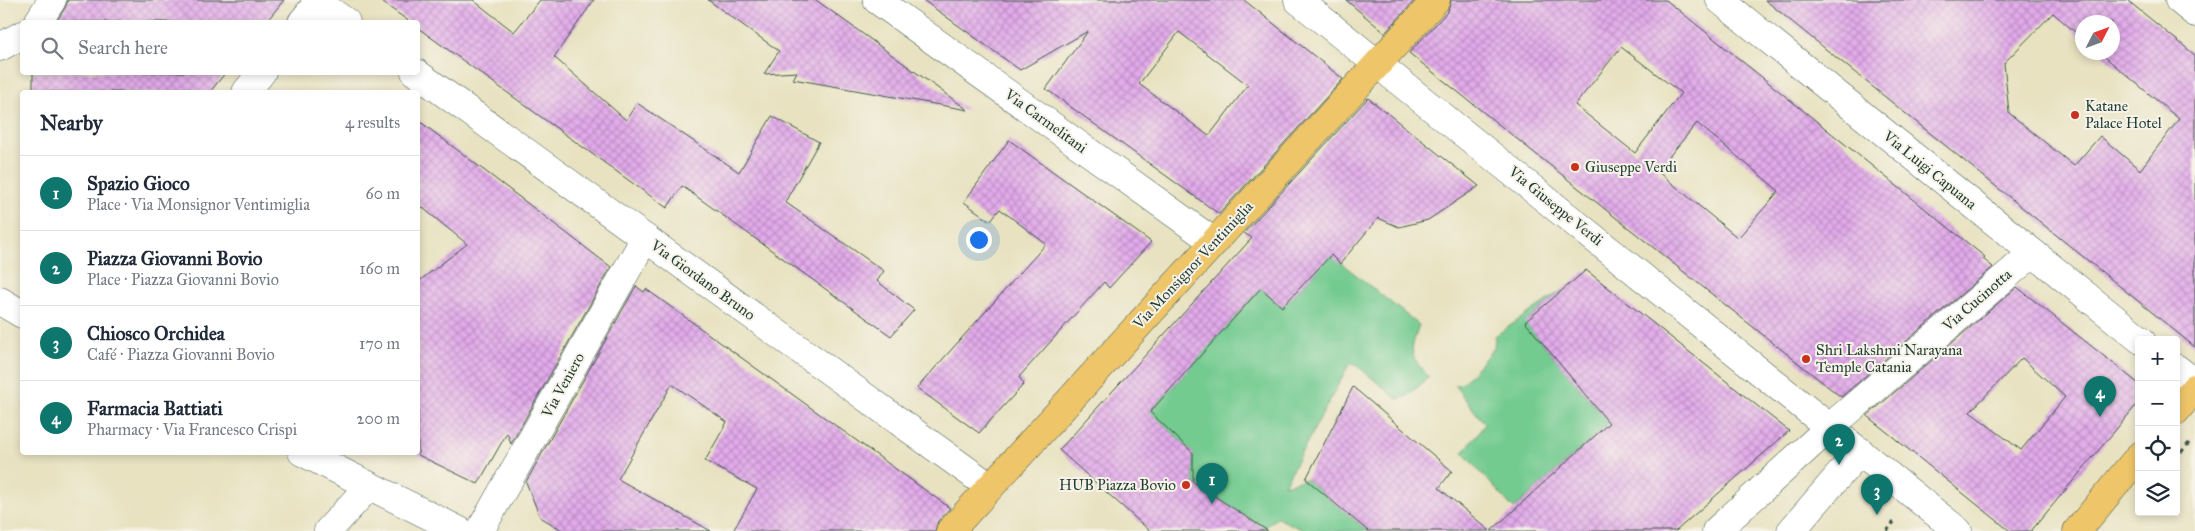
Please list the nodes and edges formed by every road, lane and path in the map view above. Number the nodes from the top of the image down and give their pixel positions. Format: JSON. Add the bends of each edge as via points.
{"nodes":[{"id":1,"x":52,"y":0,"type":"edge"},
{"id":2,"x":877,"y":0,"type":"edge"},
{"id":3,"x":1298,"y":0,"type":"edge"},
{"id":4,"x":1436,"y":0,"type":"edge"},
{"id":5,"x":1720,"y":0,"type":"edge"},
{"id":6,"x":2179,"y":0,"type":"edge"},
{"id":7,"x":314,"y":6,"type":"edge"},
{"id":8,"x":2195,"y":13,"type":"edge"},
{"id":9,"x":39,"y":20,"type":"edge"},
{"id":10,"x":342,"y":20,"type":"edge"},
{"id":11,"x":20,"y":36,"type":"edge"},
{"id":12,"x":0,"y":47,"type":"edge"},
{"id":13,"x":1378,"y":63,"type":"junction"},
{"id":14,"x":260,"y":75,"type":"edge"},
{"id":15,"x":420,"y":75,"type":"edge"},
{"id":16,"x":248,"y":90,"type":"edge"},
{"id":17,"x":645,"y":238,"type":"junction"},
{"id":18,"x":1214,"y":242,"type":"junction"},
{"id":19,"x":2033,"y":253,"type":"junction"},
{"id":20,"x":0,"y":301,"type":"edge"},
{"id":21,"x":20,"y":313,"type":"edge"},
{"id":22,"x":2136,"y":336,"type":"edge"},
{"id":23,"x":2180,"y":371,"type":"edge"},
{"id":24,"x":2195,"y":383,"type":"edge"},
{"id":25,"x":2195,"y":388,"type":"edge"},
{"id":26,"x":2180,"y":406,"type":"edge"},
{"id":27,"x":1822,"y":420,"type":"junction"},
{"id":28,"x":2195,"y":435,"type":"edge"},
{"id":29,"x":1860,"y":451,"type":"junction"},
{"id":30,"x":2180,"y":453,"type":"edge"},
{"id":31,"x":308,"y":455,"type":"edge"},
{"id":32,"x":2135,"y":461,"type":"edge"},
{"id":33,"x":369,"y":486,"type":"junction"},
{"id":34,"x":990,"y":487,"type":"junction"},
{"id":35,"x":328,"y":531,"type":"edge"},
{"id":36,"x":460,"y":531,"type":"edge"},
{"id":37,"x":480,"y":531,"type":"edge"},
{"id":38,"x":950,"y":531,"type":"edge"},
{"id":39,"x":1716,"y":531,"type":"edge"},
{"id":40,"x":1791,"y":531,"type":"edge"},
{"id":41,"x":1958,"y":531,"type":"edge"},
{"id":42,"x":2077,"y":531,"type":"edge"}],
"edges":[{"from":1,"to":9,"type":"street"},
{"from":2,"to":18,"type":"street","name":"Via Carmelitani"},
{"from":3,"to":13,"type":"street","name":"Via Giuseppe Verdi"},
{"from":4,"to":13,"type":"main road","name":"Via Monsignor Ventimiglia"},
{"from":5,"to":19,"type":"street","name":"Via Luigi Capuana"},
{"from":6,"to":8,"type":"street"},
{"from":7,"to":10,"type":"street"},
{"from":11,"to":12,"type":"street"},
{"from":13,"to":18,"type":"main road","name":"Via Monsignor Ventimiglia"},
{"from":13,"to":27,"type":"street","name":"Via Giuseppe Verdi"},
{"from":14,"to":16,"type":"street"},
{"from":15,"to":17,"type":"street","name":"Via Giordano Bruno"},
{"from":17,"to":34,"type":"street","name":"Via Giordano Bruno"},
{"from":17,"to":37,"type":"street","name":"Via Veniero"},
{"from":18,"to":34,"type":"main road","name":"Via Monsignor Ventimiglia"},
{"from":19,"to":22,"type":"street","name":"Via Luigi Capuana"},
{"from":19,"to":27,"type":"street","name":"Via Cucinotta","via":[[1854,406]]},
{"from":20,"to":21,"type":"street"},
{"from":23,"to":24,"type":"street"},
{"from":25,"to":26,"type":"main road"},
{"from":27,"to":29,"type":"street","name":"Via Giuseppe Verdi"},
{"from":27,"to":39,"type":"street","name":"Via Cucinotta"},
{"from":28,"to":30,"type":"path"},
{"from":29,"to":40,"type":"street"},
{"from":29,"to":41,"type":"street","name":"Via Giuseppe Verdi"},
{"from":31,"to":33,"type":"street"},
{"from":32,"to":42,"type":"main road"},
{"from":33,"to":35,"type":"street"},
{"from":33,"to":36,"type":"street"},
{"from":34,"to":38,"type":"main road","name":"Via Monsignor Ventimiglia"}]}
